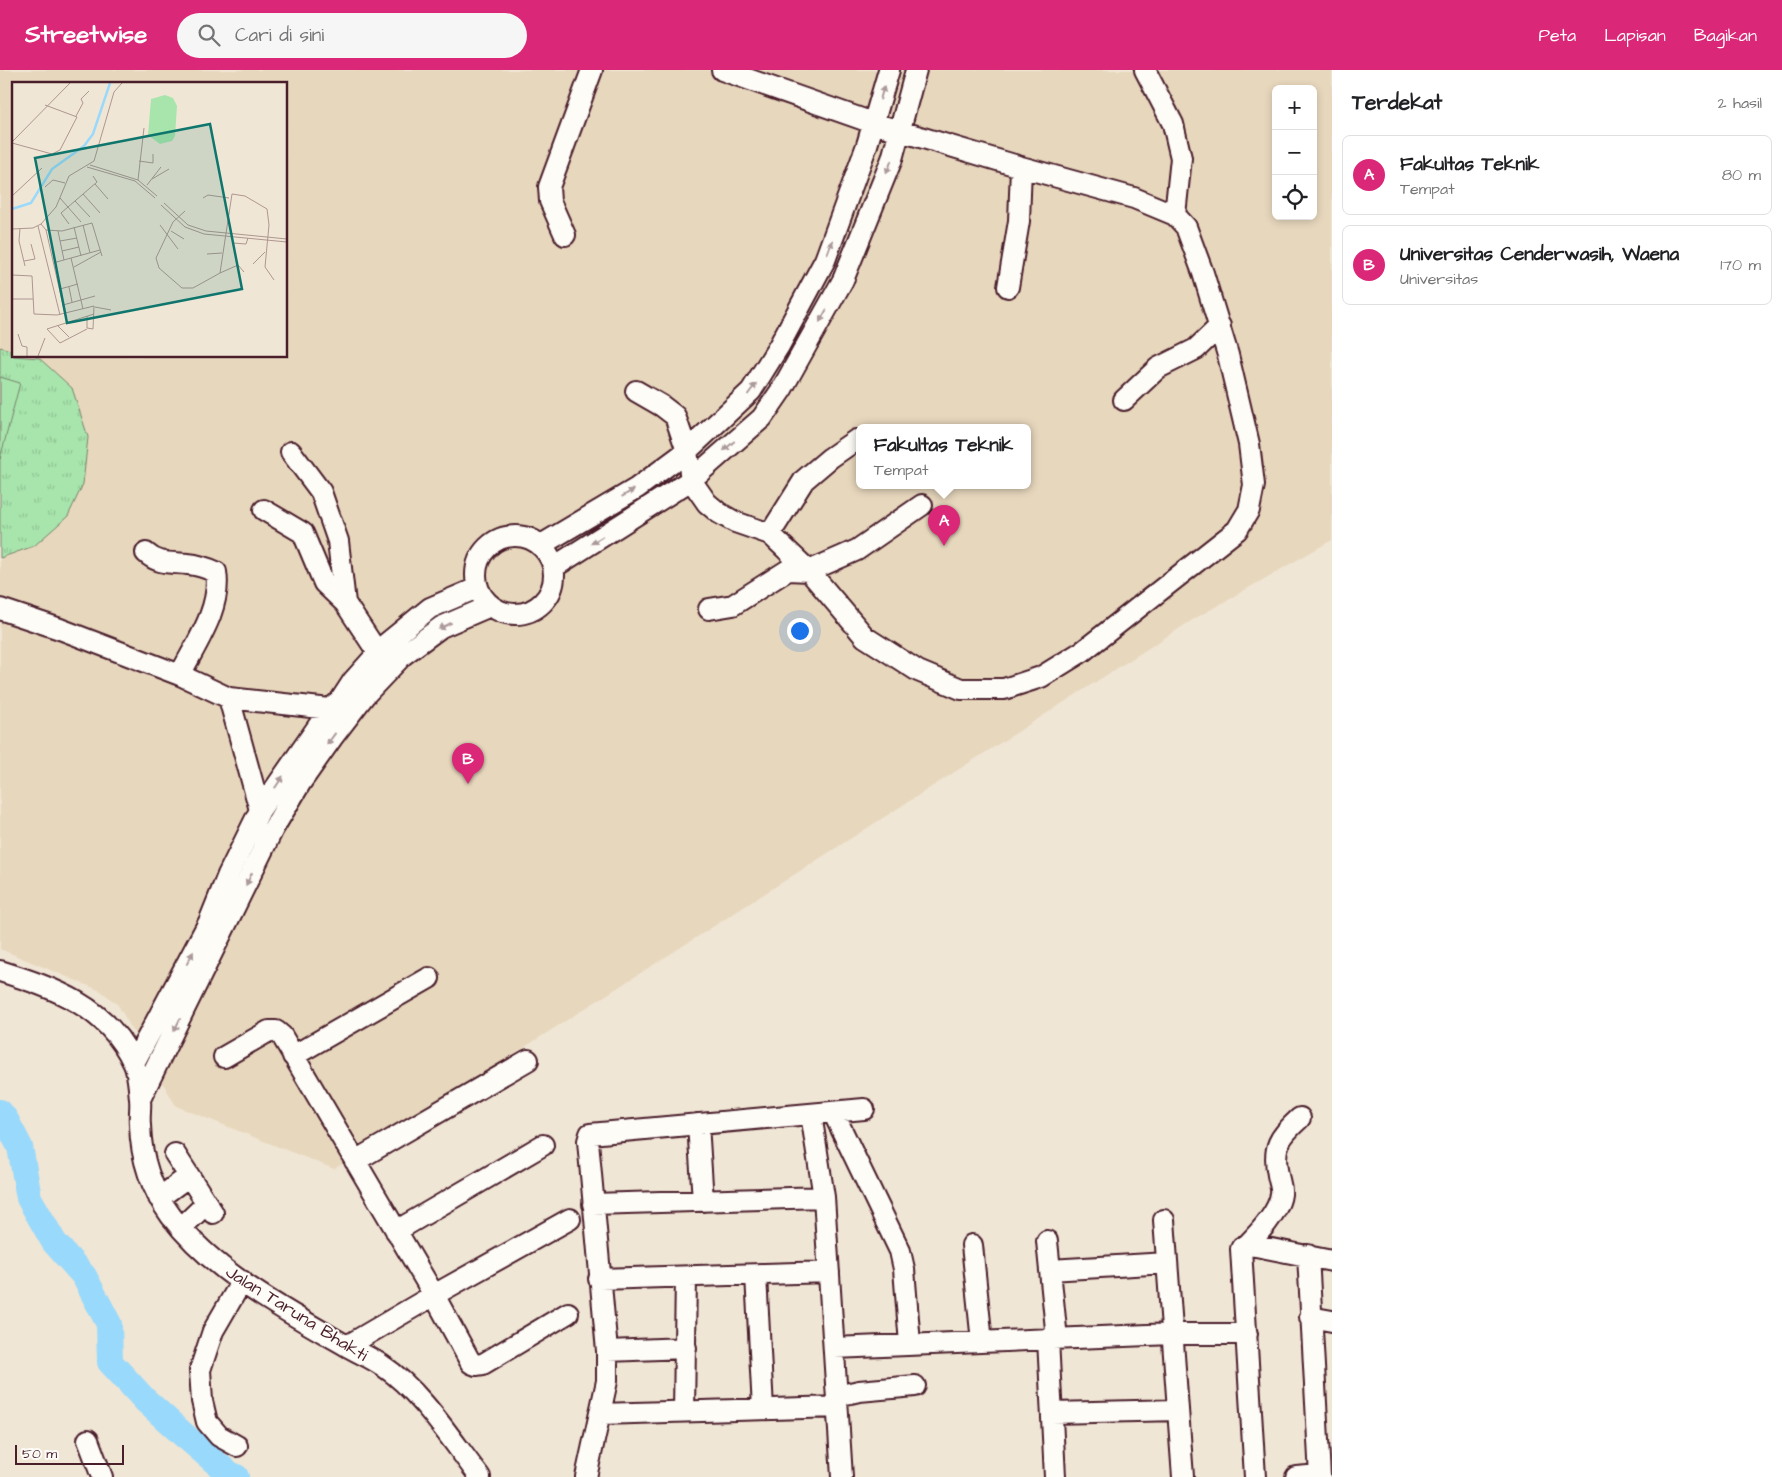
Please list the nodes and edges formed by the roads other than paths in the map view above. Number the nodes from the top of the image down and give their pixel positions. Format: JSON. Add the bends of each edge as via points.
{"nodes":[{"id":1,"x":592,"y":70,"type":"edge"},
{"id":2,"x":722,"y":70,"type":"edge"},
{"id":3,"x":888,"y":70,"type":"edge"},
{"id":4,"x":916,"y":70,"type":"edge"},
{"id":5,"x":1145,"y":70,"type":"edge"},
{"id":6,"x":873,"y":123,"type":"junction"},
{"id":7,"x":901,"y":131,"type":"junction"},
{"id":8,"x":1021,"y":167,"type":"junction"},
{"id":9,"x":1175,"y":215,"type":"junction"},
{"id":10,"x":565,"y":235,"type":"dead end"},
{"id":11,"x":1008,"y":287,"type":"dead end"},
{"id":12,"x":1220,"y":326,"type":"junction"},
{"id":13,"x":636,"y":391,"type":"dead end"},
{"id":14,"x":1124,"y":400,"type":"dead end"},
{"id":15,"x":856,"y":440,"type":"dead end"},
{"id":16,"x":687,"y":451,"type":"junction"},
{"id":17,"x":291,"y":452,"type":"dead end"},
{"id":18,"x":691,"y":480,"type":"junction"},
{"id":19,"x":922,"y":505,"type":"dead end"},
{"id":20,"x":264,"y":510,"type":"dead end"},
{"id":21,"x":770,"y":534,"type":"junction"},
{"id":22,"x":541,"y":545,"type":"junction"},
{"id":23,"x":146,"y":553,"type":"dead end"},
{"id":24,"x":554,"y":567,"type":"junction"},
{"id":25,"x":809,"y":570,"type":"junction"},
{"id":26,"x":477,"y":588,"type":"junction"},
{"id":27,"x":345,"y":603,"type":"junction"},
{"id":28,"x":490,"y":606,"type":"junction"},
{"id":29,"x":0,"y":609,"type":"edge"},
{"id":30,"x":708,"y":609,"type":"dead end"},
{"id":31,"x":378,"y":653,"type":"junction"},
{"id":32,"x":180,"y":676,"type":"junction"},
{"id":33,"x":229,"y":698,"type":"junction"},
{"id":34,"x":330,"y":709,"type":"junction"},
{"id":35,"x":260,"y":810,"type":"junction"},
{"id":36,"x":0,"y":971,"type":"edge"},
{"id":37,"x":429,"y":978,"type":"dead end"},
{"id":38,"x":293,"y":1056,"type":"junction"},
{"id":39,"x":224,"y":1057,"type":"dead end"},
{"id":40,"x":528,"y":1060,"type":"dead end"},
{"id":41,"x":134,"y":1063,"type":"junction"},
{"id":42,"x":140,"y":1099,"type":"junction"},
{"id":43,"x":864,"y":1109,"type":"dead end"},
{"id":44,"x":833,"y":1112,"type":"junction"},
{"id":45,"x":811,"y":1114,"type":"junction"},
{"id":46,"x":1300,"y":1118,"type":"dead end"},
{"id":47,"x":698,"y":1124,"type":"junction"},
{"id":48,"x":543,"y":1145,"type":"dead end"},
{"id":49,"x":175,"y":1154,"type":"dead end"},
{"id":50,"x":355,"y":1161,"type":"junction"},
{"id":51,"x":189,"y":1176,"type":"junction"},
{"id":52,"x":824,"y":1197,"type":"junction"},
{"id":53,"x":159,"y":1198,"type":"junction"},
{"id":54,"x":703,"y":1201,"type":"junction"},
{"id":55,"x":593,"y":1204,"type":"junction"},
{"id":56,"x":570,"y":1219,"type":"dead end"},
{"id":57,"x":1164,"y":1220,"type":"dead end"},
{"id":58,"x":181,"y":1228,"type":"junction"},
{"id":59,"x":396,"y":1231,"type":"junction"},
{"id":60,"x":1047,"y":1241,"type":"dead end"},
{"id":61,"x":972,"y":1245,"type":"dead end"},
{"id":62,"x":1247,"y":1245,"type":"junction"},
{"id":63,"x":1308,"y":1255,"type":"junction"},
{"id":64,"x":1332,"y":1261,"type":"edge"},
{"id":65,"x":1167,"y":1263,"type":"junction"},
{"id":66,"x":1050,"y":1270,"type":"junction"},
{"id":67,"x":829,"y":1272,"type":"junction"},
{"id":68,"x":756,"y":1275,"type":"junction"},
{"id":69,"x":686,"y":1277,"type":"junction"},
{"id":70,"x":599,"y":1280,"type":"junction"},
{"id":71,"x":242,"y":1281,"type":"junction"},
{"id":72,"x":434,"y":1295,"type":"junction"},
{"id":73,"x":568,"y":1313,"type":"dead end"},
{"id":74,"x":1310,"y":1317,"type":"junction"},
{"id":75,"x":1332,"y":1321,"type":"edge"},
{"id":76,"x":1172,"y":1334,"type":"junction"},
{"id":77,"x":1247,"y":1334,"type":"junction"},
{"id":78,"x":1052,"y":1339,"type":"junction"},
{"id":79,"x":982,"y":1342,"type":"junction"},
{"id":80,"x":910,"y":1344,"type":"junction"},
{"id":81,"x":347,"y":1346,"type":"junction"},
{"id":82,"x":686,"y":1348,"type":"junction"},
{"id":83,"x":834,"y":1348,"type":"junction"},
{"id":84,"x":607,"y":1351,"type":"junction"},
{"id":85,"x":915,"y":1386,"type":"dead end"},
{"id":86,"x":837,"y":1401,"type":"junction"},
{"id":87,"x":763,"y":1409,"type":"junction"},
{"id":88,"x":1178,"y":1410,"type":"junction"},
{"id":89,"x":684,"y":1411,"type":"junction"},
{"id":90,"x":1052,"y":1413,"type":"junction"},
{"id":91,"x":600,"y":1414,"type":"junction"},
{"id":92,"x":1325,"y":1424,"type":"edge"},
{"id":93,"x":88,"y":1440,"type":"dead end"},
{"id":94,"x":237,"y":1446,"type":"dead end"},
{"id":95,"x":1320,"y":1476,"type":"edge"},
{"id":96,"x":102,"y":1477,"type":"edge"},
{"id":97,"x":480,"y":1477,"type":"edge"},
{"id":98,"x":586,"y":1477,"type":"edge"},
{"id":99,"x":842,"y":1477,"type":"edge"},
{"id":100,"x":1055,"y":1477,"type":"edge"},
{"id":101,"x":1183,"y":1477,"type":"edge"},
{"id":102,"x":1255,"y":1477,"type":"edge"},
{"id":103,"x":1296,"y":1477,"type":"edge"}],
"edges":[{"from":1,"to":10,"type":"street","via":[[549,187],[550,201]]},
{"from":2,"to":6,"type":"street"},
{"from":6,"to":3,"type":"street","one_way":true},
{"from":4,"to":7,"type":"street"},
{"from":5,"to":9,"type":"street","via":[[1173,124],[1181,158]]},
{"from":6,"to":7,"type":"street"},
{"from":16,"to":6,"type":"street","one_way":true,"via":[[751,391],[779,346],[825,260]]},
{"from":7,"to":8,"type":"street"},
{"from":7,"to":18,"type":"street","one_way":true,"via":[[843,280],[782,390],[762,418]]},
{"from":8,"to":9,"type":"street","via":[[1134,198]]},
{"from":8,"to":11,"type":"street","via":[[1019,221]]},
{"from":9,"to":12,"type":"street","via":[[1186,227],[1193,244]]},
{"from":12,"to":14,"type":"street","via":[[1196,349],[1158,368]]},
{"from":12,"to":25,"type":"street","via":[[1249,444],[1254,485],[1249,510],[1236,530],[1083,651],[1041,677],[1004,689],[961,689],[918,671],[865,637]]},
{"from":13,"to":16,"type":"street","via":[[674,416]]},
{"from":15,"to":21,"type":"street","via":[[804,480]]},
{"from":16,"to":18,"type":"street"},
{"from":22,"to":16,"type":"street","one_way":true,"via":[[637,488]]},
{"from":17,"to":27,"type":"street","via":[[321,492],[338,541]]},
{"from":18,"to":21,"type":"street","via":[[719,514]]},
{"from":18,"to":24,"type":"street","one_way":true},
{"from":19,"to":25,"type":"street","via":[[857,550]]},
{"from":20,"to":27,"type":"street","via":[[302,533],[324,583]]},
{"from":21,"to":25,"type":"street"},
{"from":22,"to":24,"type":"street"},
{"from":22,"to":26,"type":"street","via":[[523,536],[503,537],[486,549],[476,567]]},
{"from":23,"to":32,"type":"street","via":[[169,564],[188,564],[216,572],[218,590],[214,604]]},
{"from":24,"to":28,"type":"street","via":[[550,594],[541,605],[516,615],[502,613]]},
{"from":25,"to":30,"type":"street","via":[[788,570],[733,605]]},
{"from":26,"to":28,"type":"street"},
{"from":26,"to":31,"type":"street","via":[[430,608]]},
{"from":27,"to":31,"type":"street"},
{"from":28,"to":42,"type":"street","one_way":true,"via":[[441,627],[403,655],[365,695],[332,738],[273,830]]},
{"from":29,"to":32,"type":"street"},
{"from":31,"to":34,"type":"street"},
{"from":32,"to":33,"type":"street"},
{"from":33,"to":34,"type":"street"},
{"from":33,"to":35,"type":"street"},
{"from":35,"to":34,"type":"street","one_way":true},
{"from":41,"to":35,"type":"street","one_way":true,"via":[[209,922]]},
{"from":36,"to":41,"type":"street","name":"Jalan Taruna Bhakti","via":[[78,1001],[109,1027]]},
{"from":37,"to":38,"type":"street"},
{"from":38,"to":39,"type":"street","via":[[282,1036],[276,1031],[269,1031]]},
{"from":38,"to":50,"type":"street"},
{"from":40,"to":50,"type":"street"},
{"from":41,"to":42,"type":"street","name":"Jalan Taruna Bhakti"},
{"from":42,"to":53,"type":"street","name":"Jalan Taruna Bhakti","via":[[142,1156]]},
{"from":43,"to":44,"type":"street"},
{"from":44,"to":45,"type":"street"},
{"from":44,"to":80,"type":"street","via":[[900,1251]]},
{"from":45,"to":47,"type":"street"},
{"from":45,"to":52,"type":"street"},
{"from":46,"to":62,"type":"street","via":[[1286,1130],[1277,1144],[1275,1160],[1282,1189],[1280,1200],[1266,1224]]},
{"from":47,"to":54,"type":"street"},
{"from":47,"to":55,"type":"street","via":[[590,1134]]},
{"from":48,"to":59,"type":"street"},
{"from":49,"to":51,"type":"street"},
{"from":50,"to":59,"type":"street"},
{"from":51,"to":53,"type":"street"},
{"from":51,"to":58,"type":"street","via":[[209,1208]]},
{"from":52,"to":54,"type":"street"},
{"from":52,"to":67,"type":"street"},
{"from":53,"to":58,"type":"street","name":"Jalan Taruna Bhakti"},
{"from":54,"to":55,"type":"street"},
{"from":55,"to":70,"type":"street"},
{"from":56,"to":72,"type":"street"},
{"from":57,"to":65,"type":"street"},
{"from":58,"to":71,"type":"street","name":"Jalan Taruna Bhakti","via":[[198,1248]]},
{"from":59,"to":72,"type":"street"},
{"from":60,"to":66,"type":"street"},
{"from":61,"to":79,"type":"street"},
{"from":62,"to":63,"type":"street"},
{"from":62,"to":77,"type":"street","via":[[1241,1252]]},
{"from":63,"to":64,"type":"street"},
{"from":63,"to":74,"type":"street"},
{"from":65,"to":66,"type":"street"},
{"from":65,"to":76,"type":"street"},
{"from":66,"to":78,"type":"street"},
{"from":67,"to":68,"type":"street"},
{"from":67,"to":83,"type":"street"},
{"from":68,"to":69,"type":"street"},
{"from":68,"to":87,"type":"street"},
{"from":69,"to":70,"type":"street"},
{"from":69,"to":82,"type":"street"},
{"from":70,"to":84,"type":"street"},
{"from":71,"to":81,"type":"street","name":"Jalan Taruna Bhakti"},
{"from":71,"to":94,"type":"street","via":[[213,1331],[200,1370],[207,1422],[219,1436]]},
{"from":72,"to":73,"type":"street","via":[[471,1363],[476,1365],[483,1364]]},
{"from":72,"to":81,"type":"street"},
{"from":74,"to":75,"type":"street"},
{"from":74,"to":92,"type":"street"},
{"from":76,"to":77,"type":"street"},
{"from":76,"to":78,"type":"street"},
{"from":76,"to":88,"type":"street"},
{"from":77,"to":102,"type":"street"},
{"from":78,"to":79,"type":"street"},
{"from":78,"to":90,"type":"street"},
{"from":79,"to":80,"type":"street"},
{"from":80,"to":83,"type":"street"},
{"from":81,"to":97,"type":"street","name":"Jalan Taruna Bhakti","via":[[384,1366],[410,1388]]},
{"from":82,"to":84,"type":"street"},
{"from":82,"to":89,"type":"street"},
{"from":83,"to":86,"type":"street"},
{"from":84,"to":91,"type":"street","via":[[607,1381]]},
{"from":85,"to":86,"type":"street","via":[[859,1391]]},
{"from":86,"to":87,"type":"street"},
{"from":86,"to":99,"type":"street"},
{"from":87,"to":89,"type":"street"},
{"from":88,"to":90,"type":"street"},
{"from":88,"to":101,"type":"street"},
{"from":89,"to":91,"type":"street"},
{"from":90,"to":100,"type":"street"},
{"from":91,"to":98,"type":"street"},
{"from":92,"to":95,"type":"street"},
{"from":93,"to":96,"type":"street"},
{"from":95,"to":103,"type":"street"}]}
